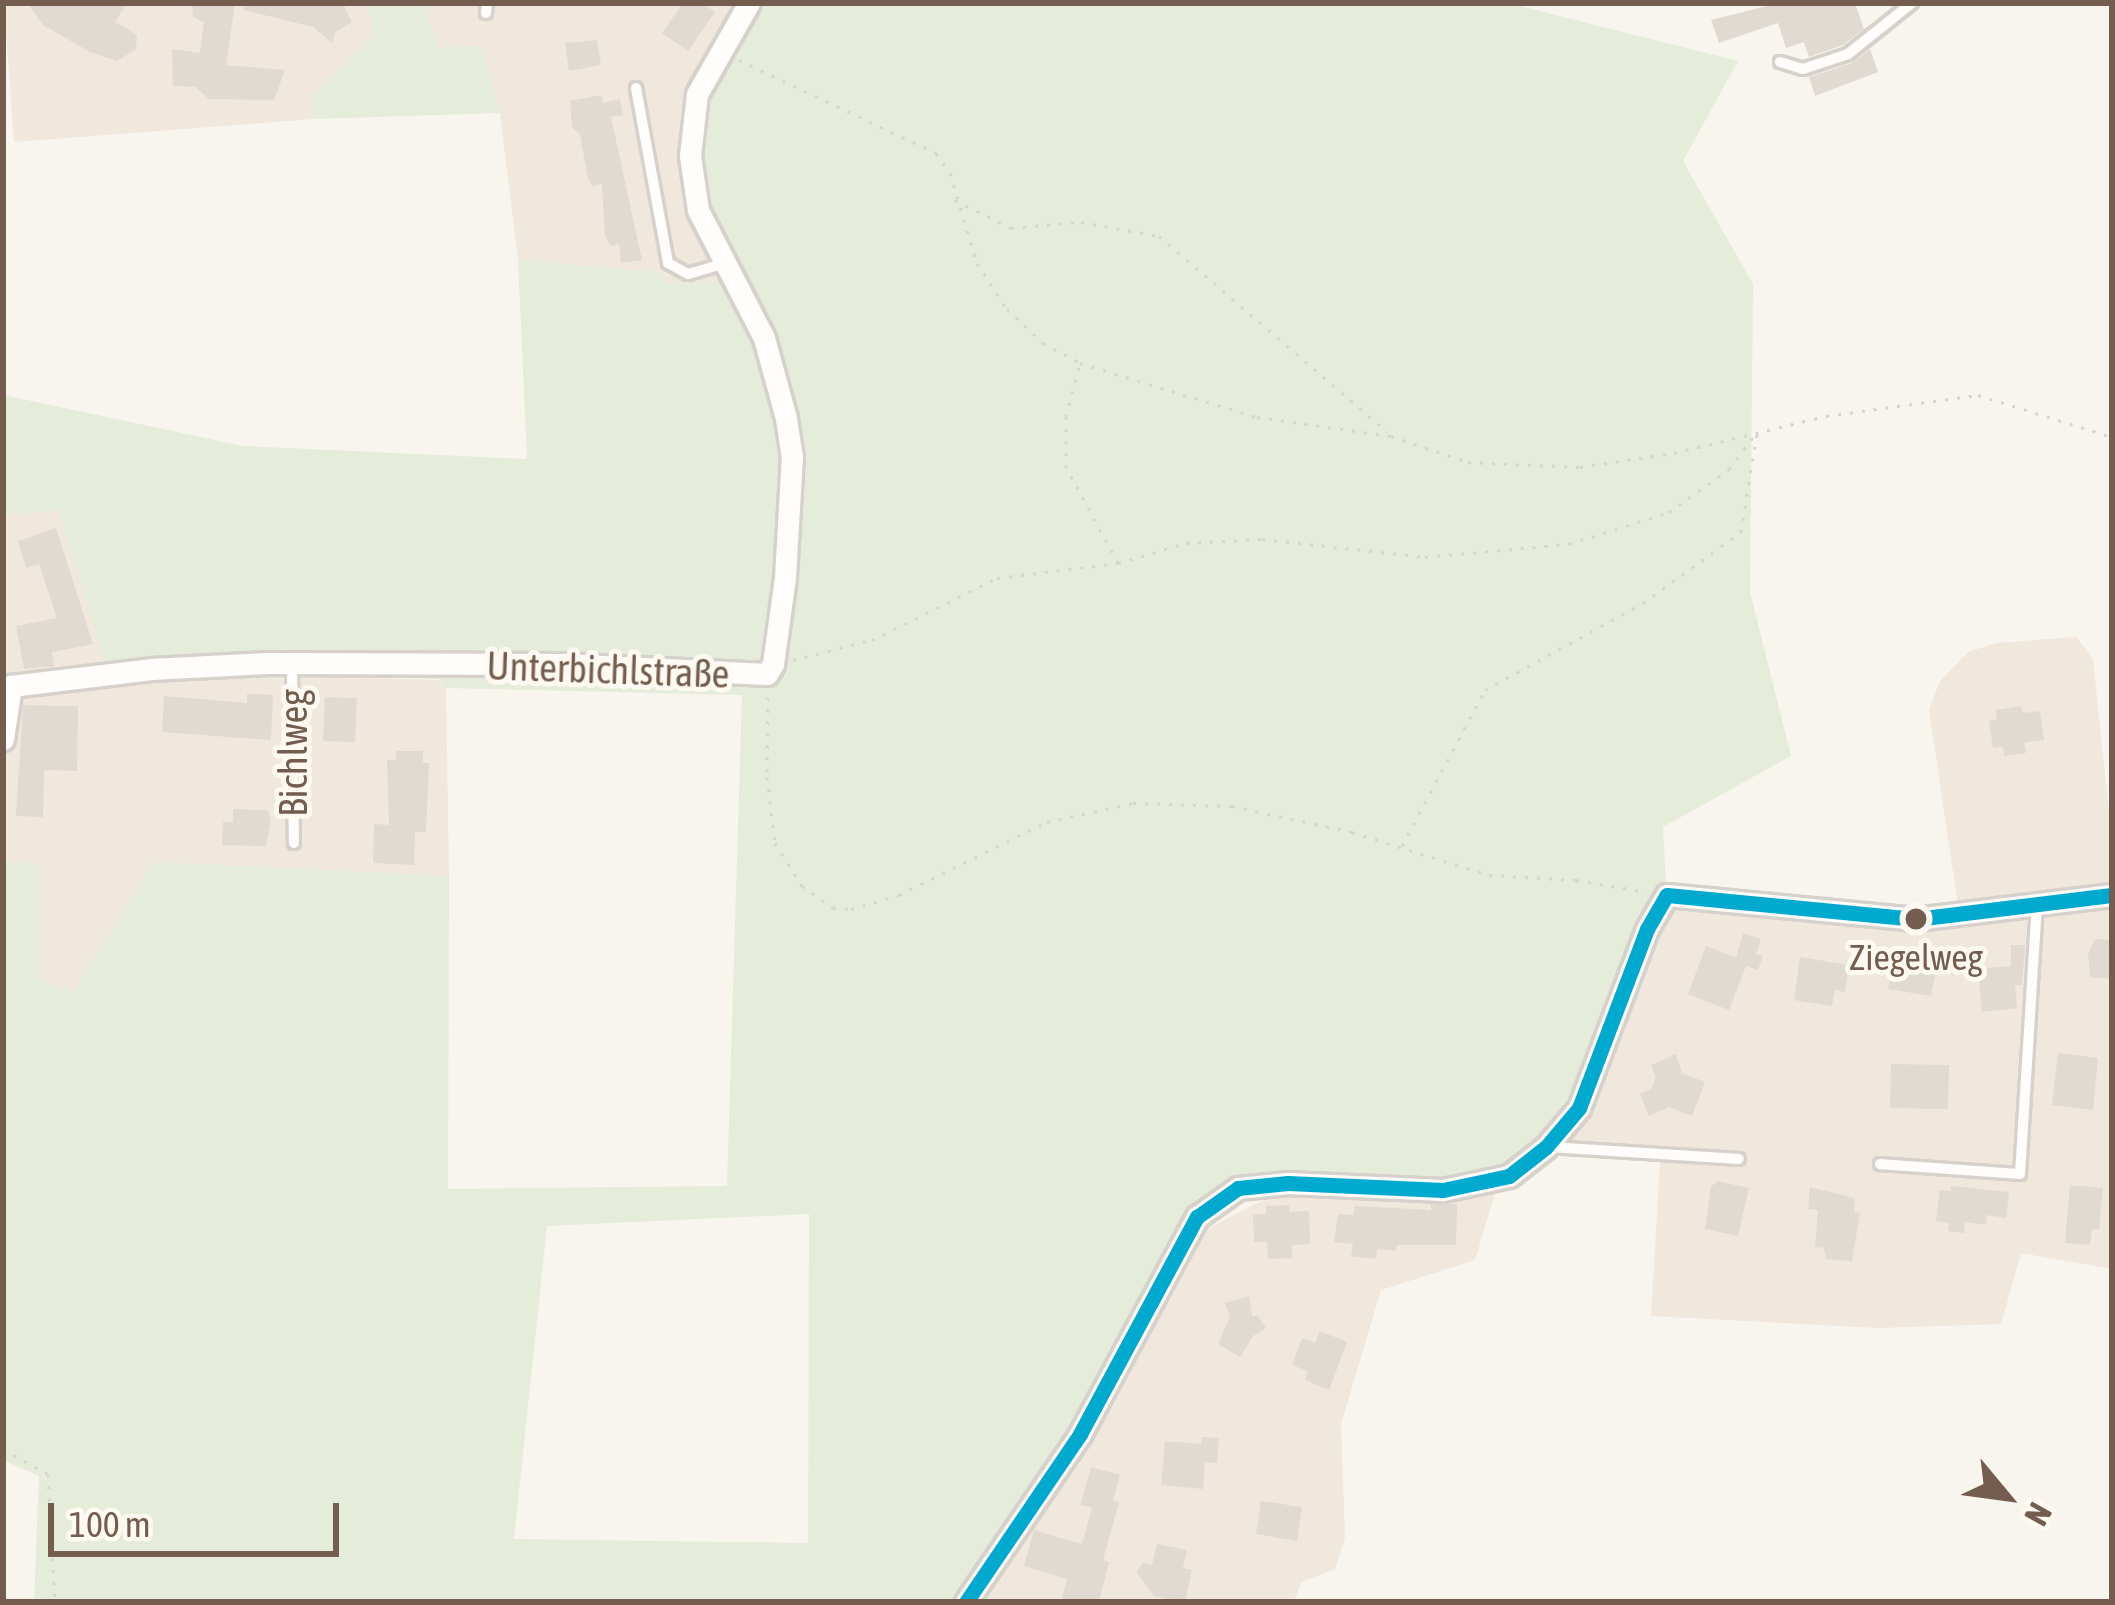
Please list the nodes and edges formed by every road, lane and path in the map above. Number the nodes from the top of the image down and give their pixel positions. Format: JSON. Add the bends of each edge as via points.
{"nodes":[{"id":1,"x":749,"y":3,"type":"edge"},
{"id":2,"x":1912,"y":3,"type":"edge"},
{"id":3,"x":718,"y":51,"type":"junction"},
{"id":4,"x":1780,"y":62,"type":"dead end"},
{"id":5,"x":636,"y":88,"type":"dead end"},
{"id":6,"x":955,"y":200,"type":"junction"},
{"id":7,"x":724,"y":264,"type":"junction"},
{"id":8,"x":1081,"y":363,"type":"junction"},
{"id":9,"x":1757,"y":432,"type":"junction"},
{"id":10,"x":1391,"y":436,"type":"junction"},
{"id":11,"x":2112,"y":437,"type":"edge"},
{"id":12,"x":1118,"y":563,"type":"junction"},
{"id":13,"x":292,"y":664,"type":"junction"},
{"id":14,"x":771,"y":668,"type":"junction"},
{"id":15,"x":7,"y":685,"type":"edge"},
{"id":16,"x":3,"y":739,"type":"edge"},
{"id":17,"x":294,"y":842,"type":"dead end"},
{"id":18,"x":1401,"y":848,"type":"junction"},
{"id":19,"x":1667,"y":895,"type":"junction"},
{"id":20,"x":2112,"y":895,"type":"edge"},
{"id":21,"x":2037,"y":904,"type":"junction"},
{"id":22,"x":1546,"y":1147,"type":"junction"},
{"id":23,"x":1739,"y":1159,"type":"dead end"},
{"id":24,"x":1880,"y":1164,"type":"dead end"},
{"id":25,"x":3,"y":1448,"type":"edge"},
{"id":26,"x":56,"y":1602,"type":"edge"},
{"id":27,"x":966,"y":1602,"type":"edge"}],
"edges":[{"from":1,"to":3,"type":"street","name":"Unterbichlstraße"},
{"from":2,"to":4,"type":"lane","via":[[1848,54],[1803,69]]},
{"from":3,"to":6,"type":"path","via":[[936,152]]},
{"from":3,"to":7,"type":"street","name":"Unterbichlstraße","via":[[697,94],[690,156],[698,210]]},
{"from":5,"to":7,"type":"lane","via":[[668,263],[688,274]]},
{"from":6,"to":8,"type":"path","via":[[977,263],[1007,309],[1043,343]]},
{"from":6,"to":10,"type":"path","via":[[1011,228],[1081,222],[1159,236]]},
{"from":7,"to":14,"type":"street","name":"Unterbichlstraße","via":[[770,354],[792,457]]},
{"from":8,"to":10,"type":"path","via":[[1257,417]]},
{"from":8,"to":12,"type":"path","via":[[1066,417],[1066,466]]},
{"from":9,"to":10,"type":"path","via":[[1580,467],[1468,462]]},
{"from":9,"to":11,"type":"path","via":[[1978,395]]},
{"from":9,"to":12,"type":"path","via":[[1730,469],[1669,512],[1569,544],[1425,557],[1262,539],[1186,543]]},
{"from":9,"to":18,"type":"path","via":[[1742,532],[1643,604],[1484,690]]},
{"from":12,"to":14,"type":"path","via":[[997,578],[872,640]]},
{"from":13,"to":14,"type":"street","name":"Unterbichlstraße"},
{"from":13,"to":15,"type":"street","name":"Unterbichlstraße"},
{"from":13,"to":17,"type":"lane","name":"Bichlweg"},
{"from":14,"to":18,"type":"path","via":[[772,830],[802,886],[833,908],[899,895],[1048,822],[1133,803],[1232,806]]},
{"from":15,"to":16,"type":"street","name":"Unterbichlstraße"},
{"from":18,"to":19,"type":"path","via":[[1489,875]]},
{"from":19,"to":21,"type":"street","via":[[1916,919]]},
{"from":19,"to":22,"type":"street","via":[[1579,1108]]},
{"from":20,"to":21,"type":"street"},
{"from":21,"to":24,"type":"lane","via":[[2020,1174]]},
{"from":22,"to":23,"type":"lane"},
{"from":22,"to":27,"type":"street","via":[[1508,1176],[1443,1190],[1288,1183],[1238,1188],[1218,1199],[1197,1217],[1080,1434]]},
{"from":25,"to":26,"type":"path","via":[[48,1474]]}]}
